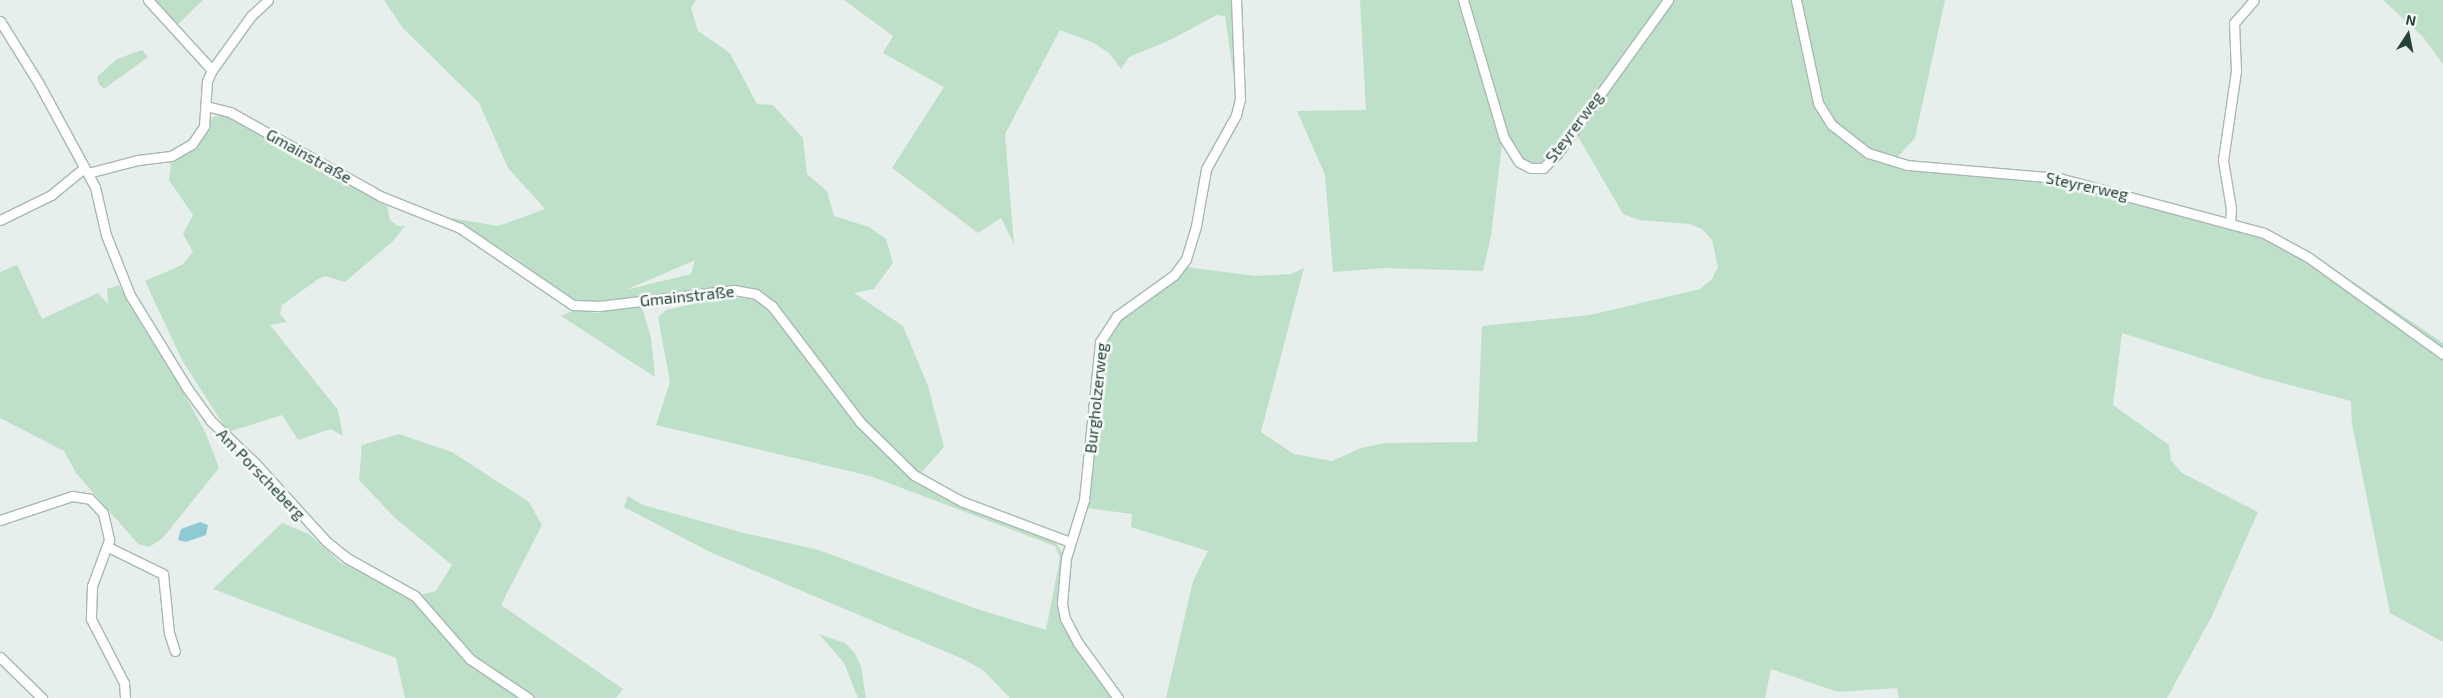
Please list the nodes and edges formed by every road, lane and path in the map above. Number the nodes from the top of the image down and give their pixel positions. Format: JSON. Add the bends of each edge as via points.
{"nodes":[{"id":1,"x":148,"y":0,"type":"edge"},
{"id":2,"x":268,"y":0,"type":"edge"},
{"id":3,"x":1236,"y":0,"type":"edge"},
{"id":4,"x":1463,"y":0,"type":"edge"},
{"id":5,"x":1668,"y":0,"type":"edge"},
{"id":6,"x":1796,"y":0,"type":"edge"},
{"id":7,"x":2254,"y":0,"type":"edge"},
{"id":8,"x":0,"y":20,"type":"edge"},
{"id":9,"x":212,"y":70,"type":"junction"},
{"id":10,"x":206,"y":106,"type":"junction"},
{"id":11,"x":86,"y":170,"type":"junction"},
{"id":12,"x":0,"y":220,"type":"edge"},
{"id":13,"x":2230,"y":223,"type":"junction"},
{"id":14,"x":2443,"y":354,"type":"edge"},
{"id":15,"x":0,"y":520,"type":"edge"},
{"id":16,"x":1070,"y":542,"type":"junction"},
{"id":17,"x":108,"y":547,"type":"junction"},
{"id":18,"x":175,"y":652,"type":"dead end"},
{"id":19,"x":0,"y":657,"type":"edge"},
{"id":20,"x":42,"y":698,"type":"edge"},
{"id":21,"x":125,"y":698,"type":"edge"},
{"id":22,"x":528,"y":698,"type":"edge"},
{"id":23,"x":1118,"y":698,"type":"edge"}],
"edges":[{"from":1,"to":9,"type":"street"},
{"from":2,"to":9,"type":"street","via":[[251,16]]},
{"from":3,"to":16,"type":"street","name":"Burgholzerweg","via":[[1240,82],[1236,115],[1206,169],[1196,226],[1186,259],[1174,275],[1116,316],[1100,342],[1084,500],[1077,529]]},
{"from":4,"to":5,"type":"street","name":"Steyrerweg","via":[[1504,138],[1520,162],[1531,168],[1544,168],[1557,154]]},
{"from":6,"to":13,"type":"street","name":"Steyrerweg","via":[[1818,103],[1832,125],[1868,153],[1907,165],[2059,178]]},
{"from":7,"to":13,"type":"street","via":[[2234,23],[2236,71],[2223,160],[2231,209]]},
{"from":8,"to":11,"type":"street","name":"Am Porscheberg"},
{"from":9,"to":10,"type":"street","via":[[207,81]]},
{"from":10,"to":11,"type":"street","via":[[204,126],[186,150],[171,156]]},
{"from":10,"to":16,"type":"street","name":"Gmainstraße","via":[[230,112],[380,196],[460,228],[573,305],[599,306],[734,290],[756,294],[772,306],[860,422],[914,475],[961,501]]},
{"from":11,"to":12,"type":"street","via":[[51,196]]},
{"from":11,"to":22,"type":"street","name":"Am Porscheberg","via":[[98,196],[109,244],[130,296],[210,420],[256,464],[327,542],[365,569],[415,596],[466,656]]},
{"from":13,"to":14,"type":"street","name":"Steyrerweg","via":[[2264,233],[2291,246]]},
{"from":15,"to":17,"type":"street","via":[[63,498],[85,496],[96,504],[107,521]]},
{"from":16,"to":23,"type":"street","via":[[1064,568],[1063,612],[1078,643]]},
{"from":17,"to":18,"type":"street","via":[[163,574],[169,634]]},
{"from":17,"to":21,"type":"street","via":[[92,586],[90,610],[97,636],[124,684]]},
{"from":19,"to":20,"type":"street"}]}
